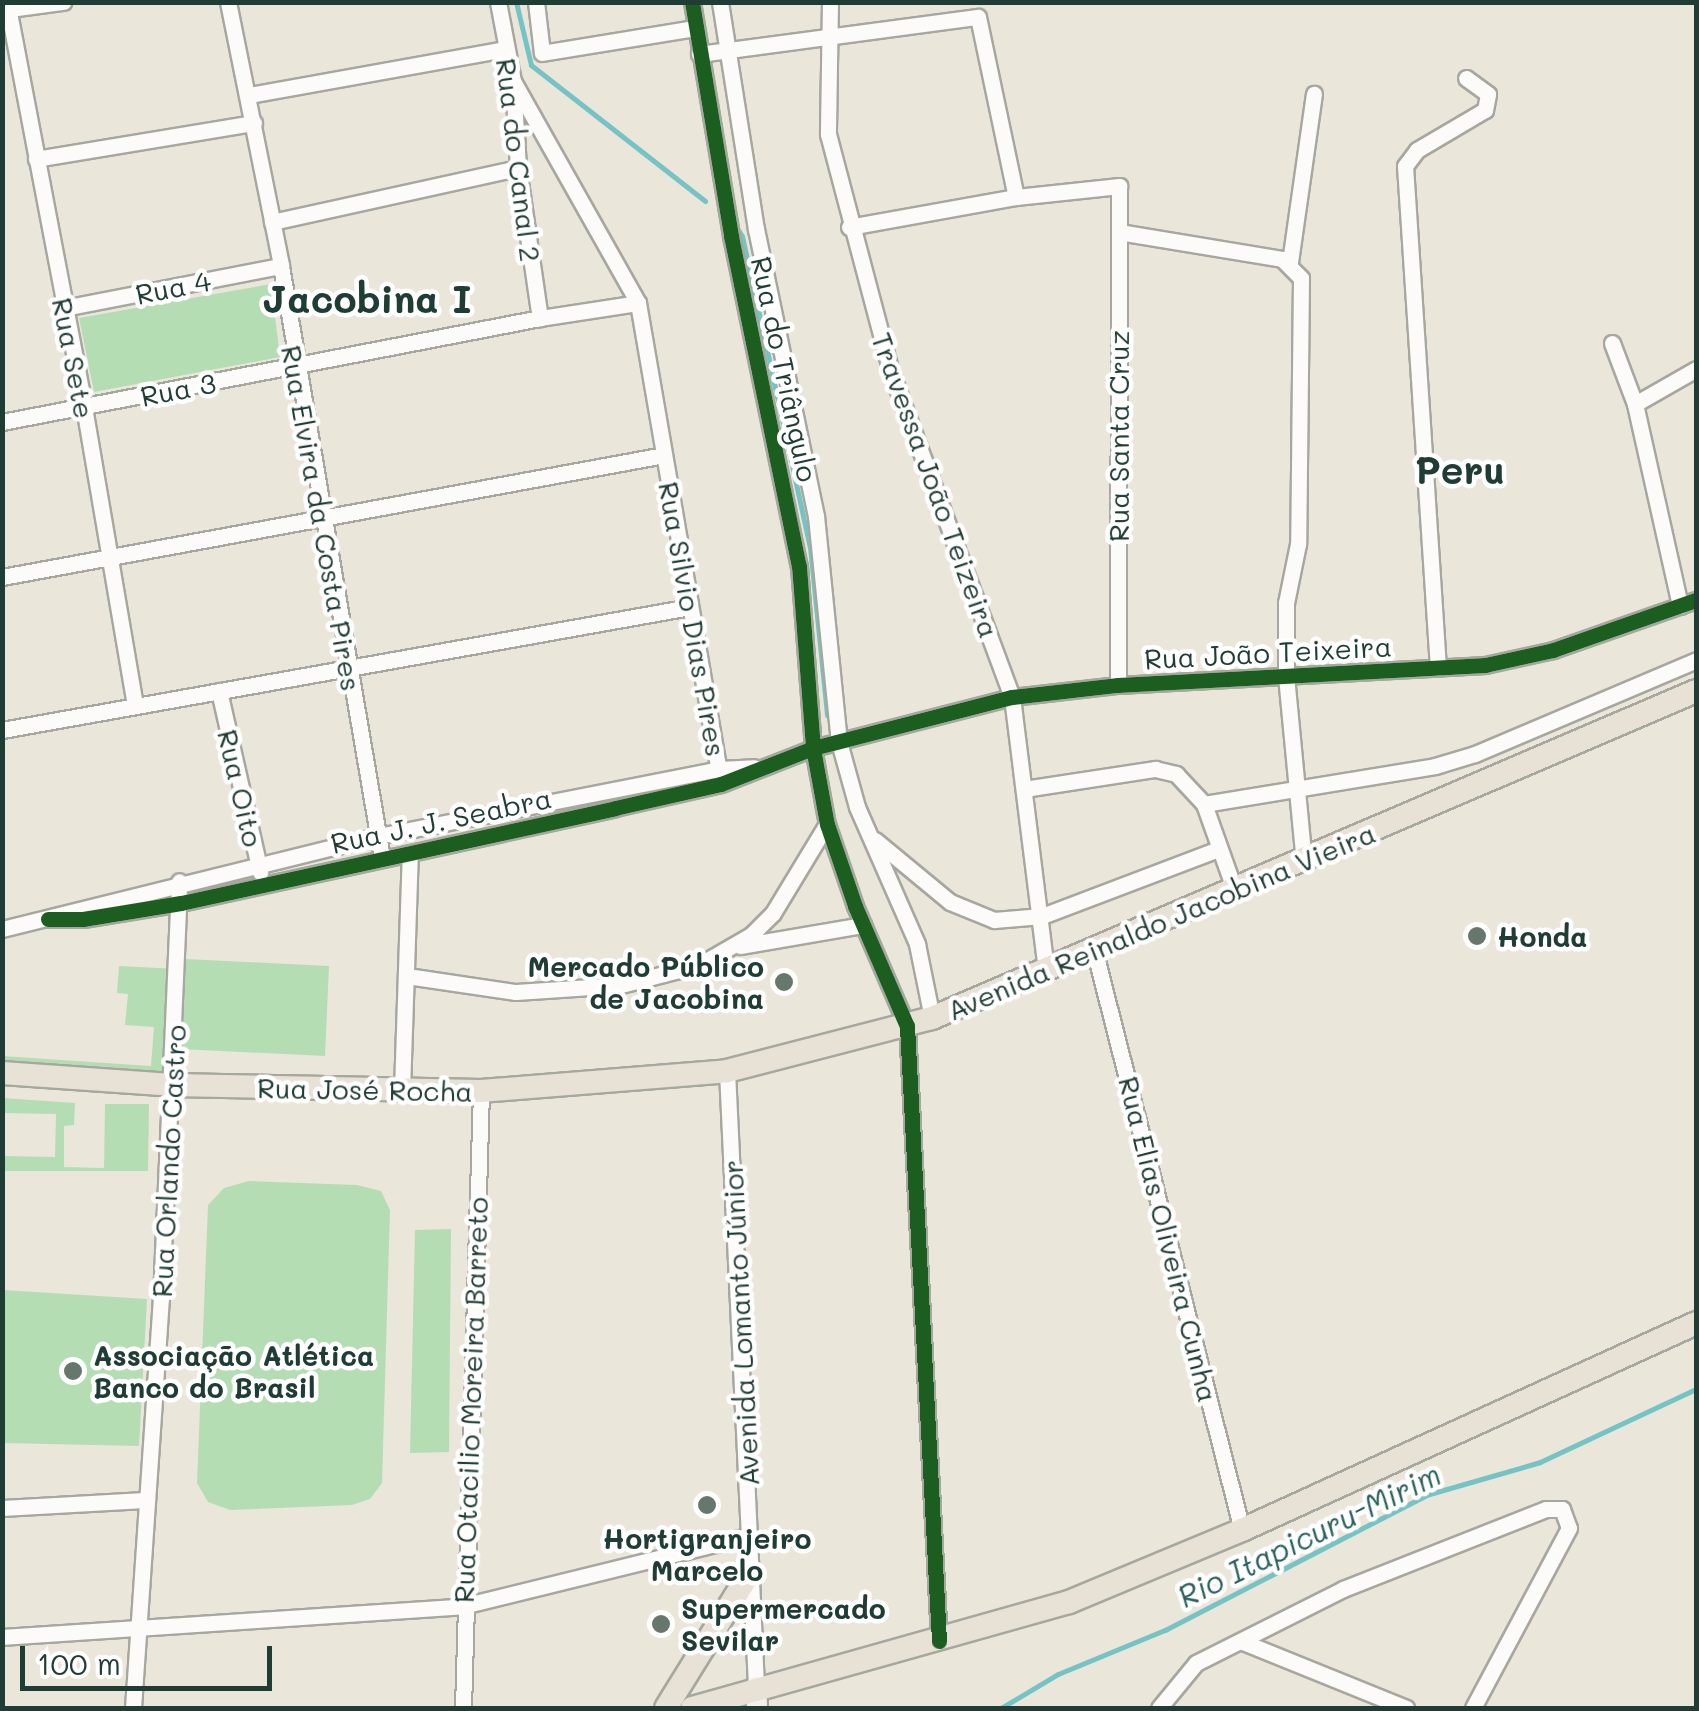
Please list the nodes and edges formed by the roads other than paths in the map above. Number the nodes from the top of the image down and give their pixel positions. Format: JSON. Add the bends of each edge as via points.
{"nodes":[{"id":1,"x":62,"y":2,"type":"edge"},
{"id":2,"x":228,"y":2,"type":"edge"},
{"id":3,"x":498,"y":2,"type":"edge"},
{"id":4,"x":536,"y":2,"type":"edge"},
{"id":5,"x":692,"y":2,"type":"edge"},
{"id":6,"x":720,"y":2,"type":"edge"},
{"id":7,"x":830,"y":2,"type":"edge"},
{"id":8,"x":6,"y":8,"type":"edge"},
{"id":9,"x":696,"y":28,"type":"junction"},
{"id":10,"x":832,"y":36,"type":"junction"},
{"id":11,"x":504,"y":50,"type":"junction"},
{"id":12,"x":727,"y":51,"type":"junction"},
{"id":13,"x":700,"y":54,"type":"junction"},
{"id":14,"x":1466,"y":78,"type":"dead end"},
{"id":15,"x":512,"y":81,"type":"junction"},
{"id":16,"x":250,"y":94,"type":"junction"},
{"id":17,"x":1314,"y":94,"type":"dead end"},
{"id":18,"x":254,"y":123,"type":"junction"},
{"id":19,"x":36,"y":159,"type":"junction"},
{"id":20,"x":518,"y":168,"type":"junction"},
{"id":21,"x":1016,"y":197,"type":"junction"},
{"id":22,"x":272,"y":222,"type":"junction"},
{"id":23,"x":849,"y":227,"type":"junction"},
{"id":24,"x":1119,"y":232,"type":"junction"},
{"id":25,"x":1290,"y":262,"type":"junction"},
{"id":26,"x":281,"y":266,"type":"junction"},
{"id":27,"x":638,"y":304,"type":"junction"},
{"id":28,"x":64,"y":308,"type":"junction"},
{"id":29,"x":540,"y":318,"type":"junction"},
{"id":30,"x":1612,"y":343,"type":"dead end"},
{"id":31,"x":295,"y":366,"type":"junction"},
{"id":32,"x":1696,"y":369,"type":"edge"},
{"id":33,"x":1635,"y":404,"type":"junction"},
{"id":34,"x":84,"y":408,"type":"junction"},
{"id":35,"x":2,"y":422,"type":"edge"},
{"id":36,"x":664,"y":455,"type":"junction"},
{"id":37,"x":321,"y":518,"type":"junction"},
{"id":38,"x":111,"y":557,"type":"junction"},
{"id":39,"x":2,"y":577,"type":"edge"},
{"id":40,"x":1696,"y":600,"type":"edge"},
{"id":41,"x":1680,"y":606,"type":"junction"},
{"id":42,"x":690,"y":607,"type":"junction"},
{"id":43,"x":1696,"y":660,"type":"edge"},
{"id":44,"x":348,"y":667,"type":"junction"},
{"id":45,"x":1438,"y":668,"type":"junction"},
{"id":46,"x":1669,"y":673,"type":"junction"},
{"id":47,"x":1286,"y":676,"type":"junction"},
{"id":48,"x":1118,"y":685,"type":"junction"},
{"id":49,"x":219,"y":691,"type":"junction"},
{"id":50,"x":1689,"y":695,"type":"edge"},
{"id":51,"x":1012,"y":696,"type":"junction"},
{"id":52,"x":135,"y":706,"type":"junction"},
{"id":53,"x":2,"y":730,"type":"edge"},
{"id":54,"x":839,"y":742,"type":"junction"},
{"id":55,"x":813,"y":748,"type":"junction"},
{"id":56,"x":1475,"y":754,"type":"junction"},
{"id":57,"x":720,"y":776,"type":"junction"},
{"id":58,"x":1484,"y":785,"type":"junction"},
{"id":59,"x":1024,"y":789,"type":"junction"},
{"id":60,"x":612,"y":790,"type":"junction"},
{"id":61,"x":1294,"y":790,"type":"junction"},
{"id":62,"x":1204,"y":804,"type":"junction"},
{"id":63,"x":616,"y":808,"type":"junction"},
{"id":64,"x":827,"y":824,"type":"junction"},
{"id":65,"x":868,"y":834,"type":"junction"},
{"id":66,"x":378,"y":836,"type":"junction"},
{"id":67,"x":1218,"y":850,"type":"junction"},
{"id":68,"x":410,"y":853,"type":"junction"},
{"id":69,"x":382,"y":858,"type":"junction"},
{"id":70,"x":1304,"y":862,"type":"junction"},
{"id":71,"x":258,"y":863,"type":"junction"},
{"id":72,"x":179,"y":881,"type":"junction"},
{"id":73,"x":263,"y":886,"type":"junction"},
{"id":74,"x":1235,"y":891,"type":"junction"},
{"id":75,"x":180,"y":903,"type":"junction"},
{"id":76,"x":1042,"y":916,"type":"junction"},
{"id":77,"x":48,"y":920,"type":"junction"},
{"id":78,"x":862,"y":924,"type":"junction"},
{"id":79,"x":2,"y":928,"type":"edge"},
{"id":80,"x":731,"y":947,"type":"junction"},
{"id":81,"x":1094,"y":949,"type":"junction"},
{"id":82,"x":1046,"y":969,"type":"junction"},
{"id":83,"x":407,"y":976,"type":"junction"},
{"id":84,"x":932,"y":1018,"type":"junction"},
{"id":85,"x":907,"y":1026,"type":"junction"},
{"id":86,"x":727,"y":1071,"type":"junction"},
{"id":87,"x":2,"y":1073,"type":"edge"},
{"id":88,"x":172,"y":1086,"type":"junction"},
{"id":89,"x":402,"y":1090,"type":"junction"},
{"id":90,"x":481,"y":1091,"type":"junction"},
{"id":91,"x":1696,"y":1323,"type":"edge"},
{"id":92,"x":146,"y":1500,"type":"junction"},
{"id":93,"x":2,"y":1508,"type":"edge"},
{"id":94,"x":1242,"y":1530,"type":"junction"},
{"id":95,"x":749,"y":1536,"type":"junction"},
{"id":96,"x":748,"y":1576,"type":"junction"},
{"id":97,"x":462,"y":1606,"type":"junction"},
{"id":98,"x":138,"y":1628,"type":"junction"},
{"id":99,"x":2,"y":1638,"type":"edge"},
{"id":100,"x":939,"y":1640,"type":"junction"},
{"id":101,"x":1242,"y":1642,"type":"junction"},
{"id":102,"x":756,"y":1698,"type":"edge"},
{"id":103,"x":133,"y":1708,"type":"edge"},
{"id":104,"x":463,"y":1708,"type":"edge"},
{"id":105,"x":666,"y":1708,"type":"edge"},
{"id":106,"x":692,"y":1708,"type":"edge"},
{"id":107,"x":1159,"y":1708,"type":"edge"},
{"id":108,"x":1406,"y":1708,"type":"edge"},
{"id":109,"x":1473,"y":1708,"type":"edge"}],
"edges":[{"from":1,"to":8,"type":"street"},
{"from":2,"to":16,"type":"street","name":"Rua Elvira da Costa Pires"},
{"from":3,"to":11,"type":"street","name":"Rua do Canal 2"},
{"from":4,"to":9,"type":"street","name":"Rua do Canal 2","via":[[542,53]]},
{"from":5,"to":9,"type":"street","name":"Rua do Triângulo"},
{"from":6,"to":12,"type":"street","name":"Rua do Triângulo"},
{"from":7,"to":10,"type":"street","name":"Travessa João Teizeira"},
{"from":8,"to":19,"type":"street","name":"Rua Sete"},
{"from":9,"to":13,"type":"street","name":"Rua do Triângulo"},
{"from":10,"to":12,"type":"street"},
{"from":10,"to":21,"type":"street","via":[[978,17]]},
{"from":10,"to":23,"type":"street","name":"Travessa João Teizeira","via":[[825,110]]},
{"from":11,"to":15,"type":"street","name":"Rua do Canal 2"},
{"from":11,"to":16,"type":"street"},
{"from":12,"to":13,"type":"street"},
{"from":12,"to":54,"type":"street","name":"Rua do Triângulo","via":[[756,230],[816,516]]},
{"from":13,"to":55,"type":"street","name":"Rua do Triângulo","via":[[799,566]]},
{"from":14,"to":45,"type":"street","via":[[1488,94],[1486,110],[1417,150],[1404,166]]},
{"from":15,"to":20,"type":"street","name":"Rua do Canal 2"},
{"from":15,"to":27,"type":"street","name":"Rua Silvio Dias Pires"},
{"from":16,"to":18,"type":"street","name":"Rua Elvira da Costa Pires"},
{"from":17,"to":25,"type":"street"},
{"from":18,"to":19,"type":"street"},
{"from":18,"to":22,"type":"street","name":"Rua Elvira da Costa Pires"},
{"from":19,"to":28,"type":"street","name":"Rua Sete"},
{"from":20,"to":22,"type":"street"},
{"from":20,"to":29,"type":"street","name":"Rua do Canal 2"},
{"from":21,"to":23,"type":"street"},
{"from":21,"to":24,"type":"street","name":"Rua Santa Cruz","via":[[1118,186]]},
{"from":22,"to":26,"type":"street","name":"Rua Elvira da Costa Pires"},
{"from":23,"to":51,"type":"street","name":"Travessa João Teizeira","via":[[890,370]]},
{"from":24,"to":25,"type":"street"},
{"from":24,"to":48,"type":"street","name":"Rua Santa Cruz"},
{"from":25,"to":47,"type":"street","via":[[1301,278],[1298,544],[1286,603]]},
{"from":26,"to":28,"type":"street","name":"Rua 4"},
{"from":26,"to":31,"type":"street","name":"Rua Elvira da Costa Pires"},
{"from":27,"to":29,"type":"street","name":"Rua 3"},
{"from":27,"to":36,"type":"street","name":"Rua Silvio Dias Pires"},
{"from":28,"to":34,"type":"street","name":"Rua Sete"},
{"from":29,"to":31,"type":"street","name":"Rua 3"},
{"from":30,"to":33,"type":"street"},
{"from":31,"to":34,"type":"street","name":"Rua 3"},
{"from":31,"to":37,"type":"street","name":"Rua Elvira da Costa Pires"},
{"from":32,"to":33,"type":"street"},
{"from":33,"to":41,"type":"street"},
{"from":34,"to":35,"type":"street","name":"Rua 3"},
{"from":34,"to":38,"type":"street","name":"Rua Sete"},
{"from":36,"to":37,"type":"street"},
{"from":36,"to":42,"type":"street","name":"Rua Silvio Dias Pires"},
{"from":37,"to":38,"type":"street"},
{"from":37,"to":44,"type":"street","name":"Rua Elvira da Costa Pires"},
{"from":38,"to":39,"type":"street"},
{"from":38,"to":52,"type":"street","name":"Rua Sete"},
{"from":40,"to":41,"type":"street","name":"Rua João Teixeira"},
{"from":41,"to":45,"type":"street","name":"Rua João Teixeira","via":[[1518,659]]},
{"from":42,"to":44,"type":"street"},
{"from":42,"to":57,"type":"street","name":"Rua Silvio Dias Pires"},
{"from":43,"to":46,"type":"street"},
{"from":44,"to":49,"type":"street"},
{"from":44,"to":66,"type":"street","name":"Rua Elvira da Costa Pires"},
{"from":45,"to":47,"type":"street","name":"Rua João Teixeira"},
{"from":46,"to":50,"type":"street"},
{"from":46,"to":56,"type":"street"},
{"from":47,"to":48,"type":"street","name":"Rua João Teixeira"},
{"from":47,"to":61,"type":"street"},
{"from":48,"to":51,"type":"street","name":"Rua João Teixeira"},
{"from":49,"to":52,"type":"street"},
{"from":49,"to":71,"type":"street","name":"Rua Oito"},
{"from":50,"to":58,"type":"main road","name":"Avenida Reinaldo Jacobina Vieira"},
{"from":51,"to":54,"type":"street","name":"Rua João Teixeira"},
{"from":51,"to":59,"type":"street","name":"Travessa João Teizeira"},
{"from":52,"to":53,"type":"street"},
{"from":54,"to":55,"type":"street","name":"Rua J. J. Seabra"},
{"from":54,"to":65,"type":"street","name":"Rua do Triângulo"},
{"from":55,"to":57,"type":"street","name":"Rua J. J. Seabra"},
{"from":55,"to":64,"type":"street","name":"Rua do Triângulo"},
{"from":56,"to":58,"type":"street"},
{"from":56,"to":61,"type":"street"},
{"from":57,"to":60,"type":"street","name":"Rua J. J. Seabra"},
{"from":57,"to":63,"type":"street","name":"Rua J. J. Seabra"},
{"from":58,"to":70,"type":"main road","name":"Avenida Reinaldo Jacobina Vieira"},
{"from":59,"to":62,"type":"street","via":[[1155,769],[1176,774]]},
{"from":59,"to":76,"type":"street","name":"Travessa João Teizeira"},
{"from":60,"to":63,"type":"street"},
{"from":60,"to":66,"type":"street","name":"Rua J. J. Seabra"},
{"from":61,"to":62,"type":"street"},
{"from":61,"to":70,"type":"street"},
{"from":62,"to":67,"type":"street"},
{"from":63,"to":68,"type":"street","name":"Rua J. J. Seabra"},
{"from":64,"to":78,"type":"street","name":"Rua do Triângulo"},
{"from":64,"to":80,"type":"street","via":[[773,912]]},
{"from":65,"to":76,"type":"street","via":[[911,874],[974,914],[994,920]]},
{"from":65,"to":84,"type":"street","name":"Rua do Triângulo","via":[[917,944]]},
{"from":66,"to":69,"type":"street","name":"Rua Elvira da Costa Pires"},
{"from":66,"to":71,"type":"street","name":"Rua J. J. Seabra"},
{"from":67,"to":74,"type":"street"},
{"from":67,"to":76,"type":"street"},
{"from":68,"to":69,"type":"street","name":"Rua J. J. Seabra"},
{"from":68,"to":83,"type":"street"},
{"from":69,"to":73,"type":"street","name":"Rua J. J. Seabra"},
{"from":70,"to":74,"type":"main road","name":"Avenida Reinaldo Jacobina Vieira"},
{"from":71,"to":72,"type":"street","name":"Rua J. J. Seabra"},
{"from":71,"to":73,"type":"street","name":"Rua Oito"},
{"from":72,"to":75,"type":"street","name":"Rua Orlando Castro"},
{"from":72,"to":77,"type":"street","name":"Rua J. J. Seabra"},
{"from":73,"to":75,"type":"street","name":"Rua J. J. Seabra"},
{"from":74,"to":81,"type":"main road","name":"Avenida Reinaldo Jacobina Vieira"},
{"from":75,"to":77,"type":"street","name":"Rua J. J. Seabra"},
{"from":75,"to":88,"type":"street","name":"Rua Orlando Castro"},
{"from":76,"to":82,"type":"street","name":"Travessa João Teizeira"},
{"from":77,"to":79,"type":"street","name":"Rua J. J. Seabra"},
{"from":78,"to":80,"type":"street"},
{"from":78,"to":85,"type":"street","name":"Rua do Triângulo"},
{"from":80,"to":83,"type":"street","via":[[668,976],[621,985],[516,992]]},
{"from":81,"to":82,"type":"main road","name":"Avenida Reinaldo Jacobina Vieira"},
{"from":81,"to":94,"type":"street","name":"Rua Elias Oliveira Cunha"},
{"from":82,"to":84,"type":"main road","name":"Avenida Reinaldo Jacobina Vieira"},
{"from":83,"to":89,"type":"street"},
{"from":84,"to":85,"type":"main road","name":"Avenida Reinaldo Jacobina Vieira"},
{"from":85,"to":86,"type":"main road","name":"Avenida Reinaldo Jacobina Vieira"},
{"from":85,"to":100,"type":"street"},
{"from":86,"to":90,"type":"main road","name":"Rua José Rocha"},
{"from":86,"to":95,"type":"street","name":"Avenida Lomanto Júnior"},
{"from":87,"to":88,"type":"main road","name":"Rua José Rocha"},
{"from":88,"to":89,"type":"main road","name":"Rua José Rocha"},
{"from":88,"to":92,"type":"street","name":"Rua Orlando Castro"},
{"from":89,"to":90,"type":"main road","name":"Rua José Rocha"},
{"from":90,"to":97,"type":"street","name":"Rua Otacilio Moreira Barreto"},
{"from":91,"to":94,"type":"main road"},
{"from":92,"to":93,"type":"street"},
{"from":92,"to":98,"type":"street","name":"Rua Orlando Castro"},
{"from":94,"to":100,"type":"main road","via":[[1069,1602]]},
{"from":95,"to":96,"type":"street","name":"Avenida Lomanto Júnior"},
{"from":95,"to":97,"type":"street"},
{"from":96,"to":102,"type":"street","name":"Avenida Lomanto Júnior"},
{"from":96,"to":105,"type":"main road"},
{"from":97,"to":98,"type":"street"},
{"from":97,"to":104,"type":"street","name":"Rua Otacilio Moreira Barreto"},
{"from":98,"to":99,"type":"street"},
{"from":98,"to":103,"type":"street","name":"Rua Orlando Castro"},
{"from":100,"to":102,"type":"main road"},
{"from":101,"to":107,"type":"street","via":[[1186,1672]]},
{"from":101,"to":108,"type":"street"},
{"from":101,"to":109,"type":"street","via":[[1404,1563],[1546,1508],[1562,1509],[1569,1528]]},
{"from":102,"to":106,"type":"main road"}]}
